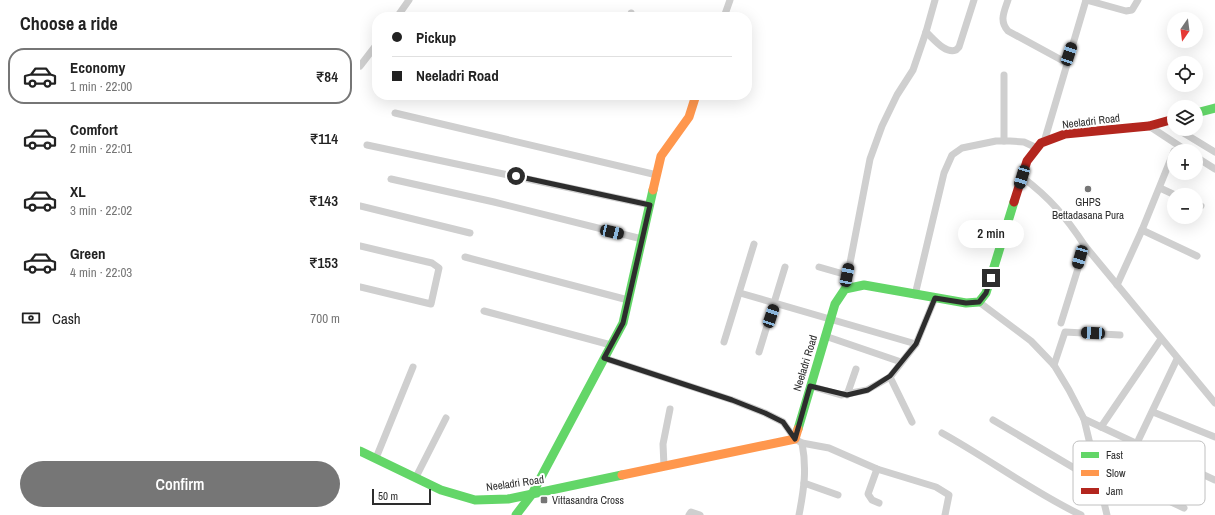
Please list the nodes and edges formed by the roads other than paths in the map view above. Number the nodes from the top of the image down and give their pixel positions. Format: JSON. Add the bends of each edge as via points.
{"nodes":[{"id":1,"x":409,"y":0,"type":"edge"},
{"id":2,"x":730,"y":0,"type":"edge"},
{"id":3,"x":935,"y":0,"type":"edge"},
{"id":4,"x":974,"y":0,"type":"edge"},
{"id":5,"x":1008,"y":0,"type":"edge"},
{"id":6,"x":1086,"y":0,"type":"edge"},
{"id":7,"x":1138,"y":0,"type":"edge"},
{"id":8,"x":401,"y":12,"type":"edge"},
{"id":9,"x":726,"y":12,"type":"edge"},
{"id":10,"x":926,"y":32,"type":"junction"},
{"id":11,"x":372,"y":50,"type":"edge"},
{"id":12,"x":1067,"y":63,"type":"junction"},
{"id":13,"x":360,"y":66,"type":"edge"},
{"id":14,"x":1004,"y":75,"type":"dead end"},
{"id":15,"x":694,"y":100,"type":"edge"},
{"id":16,"x":1215,"y":108,"type":"edge"},
{"id":17,"x":1203,"y":111,"type":"edge"},
{"id":18,"x":395,"y":113,"type":"dead end"},
{"id":19,"x":1167,"y":122,"type":"edge"},
{"id":20,"x":1149,"y":126,"type":"junction"},
{"id":21,"x":1189,"y":136,"type":"edge"},
{"id":22,"x":1004,"y":141,"type":"junction"},
{"id":23,"x":1044,"y":142,"type":"junction"},
{"id":24,"x":1169,"y":144,"type":"edge"},
{"id":25,"x":367,"y":145,"type":"dead end"},
{"id":26,"x":1037,"y":148,"type":"junction"},
{"id":27,"x":1215,"y":152,"type":"edge"},
{"id":28,"x":1203,"y":161,"type":"edge"},
{"id":29,"x":1167,"y":168,"type":"edge"},
{"id":30,"x":1215,"y":168,"type":"edge"},
{"id":31,"x":657,"y":174,"type":"junction"},
{"id":32,"x":1022,"y":177,"type":"junction"},
{"id":33,"x":391,"y":179,"type":"dead end"},
{"id":34,"x":1160,"y":188,"type":"junction"},
{"id":35,"x":1167,"y":191,"type":"edge"},
{"id":36,"x":650,"y":205,"type":"junction"},
{"id":37,"x":360,"y":206,"type":"edge"},
{"id":38,"x":1142,"y":230,"type":"junction"},
{"id":39,"x":470,"y":233,"type":"dead end"},
{"id":40,"x":642,"y":239,"type":"junction"},
{"id":41,"x":754,"y":244,"type":"dead end"},
{"id":42,"x":360,"y":246,"type":"edge"},
{"id":43,"x":1085,"y":246,"type":"junction"},
{"id":44,"x":1197,"y":256,"type":"dead end"},
{"id":45,"x":465,"y":257,"type":"dead end"},
{"id":46,"x":785,"y":267,"type":"dead end"},
{"id":47,"x":819,"y":267,"type":"dead end"},
{"id":48,"x":847,"y":275,"type":"junction"},
{"id":49,"x":1117,"y":285,"type":"junction"},
{"id":50,"x":360,"y":287,"type":"edge"},
{"id":51,"x":845,"y":289,"type":"junction"},
{"id":52,"x":740,"y":293,"type":"junction"},
{"id":53,"x":915,"y":295,"type":"junction"},
{"id":54,"x":935,"y":298,"type":"junction"},
{"id":55,"x":628,"y":300,"type":"junction"},
{"id":56,"x":979,"y":302,"type":"junction"},
{"id":57,"x":775,"y":304,"type":"junction"},
{"id":58,"x":484,"y":312,"type":"dead end"},
{"id":59,"x":830,"y":320,"type":"junction"},
{"id":60,"x":1061,"y":324,"type":"dead end"},
{"id":61,"x":1120,"y":335,"type":"dead end"},
{"id":62,"x":825,"y":336,"type":"junction"},
{"id":63,"x":1161,"y":339,"type":"junction"},
{"id":64,"x":724,"y":342,"type":"dead end"},
{"id":65,"x":916,"y":344,"type":"junction"},
{"id":66,"x":611,"y":345,"type":"junction"},
{"id":67,"x":759,"y":352,"type":"dead end"},
{"id":68,"x":604,"y":358,"type":"junction"},
{"id":69,"x":1177,"y":358,"type":"junction"},
{"id":70,"x":901,"y":362,"type":"junction"},
{"id":71,"x":1054,"y":365,"type":"junction"},
{"id":72,"x":413,"y":367,"type":"dead end"},
{"id":73,"x":856,"y":369,"type":"dead end"},
{"id":74,"x":890,"y":376,"type":"junction"},
{"id":75,"x":810,"y":386,"type":"junction"},
{"id":76,"x":847,"y":395,"type":"junction"},
{"id":77,"x":1215,"y":403,"type":"edge"},
{"id":78,"x":670,"y":409,"type":"dead end"},
{"id":79,"x":1152,"y":412,"type":"junction"},
{"id":80,"x":446,"y":418,"type":"dead end"},
{"id":81,"x":1084,"y":419,"type":"junction"},
{"id":82,"x":993,"y":420,"type":"dead end"},
{"id":83,"x":912,"y":422,"type":"dead end"},
{"id":84,"x":1101,"y":428,"type":"junction"},
{"id":85,"x":942,"y":433,"type":"dead end"},
{"id":86,"x":1215,"y":437,"type":"edge"},
{"id":87,"x":798,"y":441,"type":"junction"},
{"id":88,"x":1090,"y":441,"type":"edge"},
{"id":89,"x":1132,"y":441,"type":"edge"},
{"id":90,"x":1138,"y":441,"type":"edge"},
{"id":91,"x":360,"y":451,"type":"edge"},
{"id":92,"x":376,"y":458,"type":"junction"},
{"id":93,"x":664,"y":466,"type":"junction"},
{"id":94,"x":1073,"y":467,"type":"edge"},
{"id":95,"x":877,"y":469,"type":"junction"},
{"id":96,"x":1205,"y":475,"type":"edge"},
{"id":97,"x":416,"y":477,"type":"junction"},
{"id":98,"x":1215,"y":480,"type":"edge"},
{"id":99,"x":804,"y":483,"type":"junction"},
{"id":100,"x":532,"y":494,"type":"junction"},
{"id":101,"x":838,"y":495,"type":"dead end"},
{"id":102,"x":879,"y":502,"type":"dead end"},
{"id":103,"x":1104,"y":505,"type":"edge"},
{"id":104,"x":1178,"y":505,"type":"edge"},
{"id":105,"x":1184,"y":508,"type":"dead end"},
{"id":106,"x":519,"y":514,"type":"edge"},
{"id":107,"x":689,"y":515,"type":"edge"},
{"id":108,"x":700,"y":515,"type":"edge"},
{"id":109,"x":799,"y":515,"type":"edge"},
{"id":110,"x":945,"y":515,"type":"edge"},
{"id":111,"x":1081,"y":515,"type":"edge"},
{"id":112,"x":1107,"y":515,"type":"edge"}],
"edges":[{"from":1,"to":8,"type":"street"},
{"from":2,"to":9,"type":"street"},
{"from":3,"to":10,"type":"street"},
{"from":4,"to":10,"type":"street","via":[[956,50],[949,51],[943,48]]},
{"from":5,"to":12,"type":"street","via":[[1002,17],[1003,26]]},
{"from":6,"to":7,"type":"street","via":[[1126,11],[1132,10]]},
{"from":6,"to":12,"type":"street"},
{"from":10,"to":48,"type":"street","via":[[913,70],[882,126],[870,159]]},
{"from":11,"to":13,"type":"street"},
{"from":12,"to":23,"type":"street"},
{"from":14,"to":22,"type":"street"},
{"from":15,"to":31,"type":"main road","via":[[689,117],[661,156]]},
{"from":16,"to":17,"type":"main road"},
{"from":18,"to":31,"type":"street"},
{"from":19,"to":20,"type":"main road","name":"Neeladri Road"},
{"from":20,"to":23,"type":"main road","name":"Neeladri Road","via":[[1065,134]]},
{"from":20,"to":24,"type":"street"},
{"from":21,"to":27,"type":"street"},
{"from":22,"to":26,"type":"street","via":[[1024,142]]},
{"from":22,"to":53,"type":"street","via":[[962,148],[952,155],[944,173]]},
{"from":23,"to":26,"type":"main road","name":"Neeladri Road"},
{"from":25,"to":36,"type":"street"},
{"from":26,"to":32,"type":"main road","name":"Neeladri Road","via":[[1028,161]]},
{"from":28,"to":30,"type":"street"},
{"from":29,"to":34,"type":"street"},
{"from":31,"to":36,"type":"main road"},
{"from":32,"to":43,"type":"street","via":[[1046,195],[1059,209]]},
{"from":32,"to":56,"type":"main road","name":"Neeladri Road","via":[[986,293]]},
{"from":33,"to":40,"type":"street"},
{"from":34,"to":35,"type":"street"},
{"from":34,"to":38,"type":"street"},
{"from":36,"to":40,"type":"main road"},
{"from":37,"to":39,"type":"street"},
{"from":38,"to":44,"type":"street"},
{"from":38,"to":49,"type":"street"},
{"from":40,"to":55,"type":"main road"},
{"from":41,"to":52,"type":"street"},
{"from":42,"to":50,"type":"street","via":[[432,263],[439,268],[431,304]]},
{"from":43,"to":49,"type":"street"},
{"from":43,"to":60,"type":"street"},
{"from":45,"to":55,"type":"street"},
{"from":46,"to":57,"type":"street"},
{"from":47,"to":48,"type":"street"},
{"from":48,"to":51,"type":"street"},
{"from":49,"to":63,"type":"street"},
{"from":51,"to":53,"type":"main road","via":[[864,285]]},
{"from":51,"to":59,"type":"main road","name":"Neeladri Road","via":[[835,304]]},
{"from":52,"to":57,"type":"street"},
{"from":52,"to":64,"type":"street"},
{"from":53,"to":54,"type":"main road"},
{"from":54,"to":56,"type":"main road","via":[[966,303]]},
{"from":54,"to":65,"type":"street"},
{"from":55,"to":66,"type":"main road","via":[[623,323]]},
{"from":56,"to":71,"type":"street","via":[[1031,341]]},
{"from":57,"to":59,"type":"street"},
{"from":57,"to":67,"type":"street"},
{"from":58,"to":66,"type":"street"},
{"from":59,"to":62,"type":"main road","name":"Neeladri Road"},
{"from":59,"to":65,"type":"street"},
{"from":61,"to":71,"type":"street","via":[[1065,332]]},
{"from":62,"to":70,"type":"street"},
{"from":62,"to":75,"type":"main road","name":"Neeladri Road"},
{"from":63,"to":69,"type":"street"},
{"from":63,"to":84,"type":"street"},
{"from":65,"to":70,"type":"street"},
{"from":66,"to":68,"type":"main road"},
{"from":68,"to":87,"type":"street","via":[[765,413],[783,422]]},
{"from":68,"to":100,"type":"main road"},
{"from":69,"to":77,"type":"street"},
{"from":69,"to":79,"type":"street"},
{"from":70,"to":74,"type":"street"},
{"from":71,"to":81,"type":"street"},
{"from":72,"to":92,"type":"street"},
{"from":73,"to":76,"type":"street"},
{"from":74,"to":76,"type":"street","via":[[868,390]]},
{"from":74,"to":83,"type":"street"},
{"from":75,"to":76,"type":"street"},
{"from":75,"to":87,"type":"main road","name":"Neeladri Road"},
{"from":78,"to":93,"type":"street","via":[[663,444]]},
{"from":79,"to":86,"type":"street"},
{"from":79,"to":90,"type":"street"},
{"from":80,"to":97,"type":"street"},
{"from":81,"to":84,"type":"street"},
{"from":81,"to":88,"type":"street"},
{"from":82,"to":94,"type":"street"},
{"from":84,"to":89,"type":"street"},
{"from":85,"to":111,"type":"street"},
{"from":87,"to":93,"type":"main road","name":"Neeladri Road"},
{"from":87,"to":95,"type":"street","via":[[829,448]]},
{"from":87,"to":99,"type":"street","via":[[806,462]]},
{"from":91,"to":92,"type":"main road","name":"Neeladri Road"},
{"from":92,"to":97,"type":"main road","name":"Neeladri Road"},
{"from":93,"to":100,"type":"main road","name":"Neeladri Road"},
{"from":95,"to":102,"type":"street","via":[[868,494],[872,500]]},
{"from":95,"to":110,"type":"street","via":[[920,481],[949,495]]},
{"from":96,"to":98,"type":"street"},
{"from":97,"to":100,"type":"main road","name":"Neeladri Road","via":[[468,499],[495,500]]},
{"from":99,"to":101,"type":"street"},
{"from":99,"to":109,"type":"street"},
{"from":100,"to":106,"type":"main road"},
{"from":103,"to":112,"type":"street"},
{"from":104,"to":105,"type":"street"},
{"from":107,"to":108,"type":"street","via":[[691,512]]}]}
